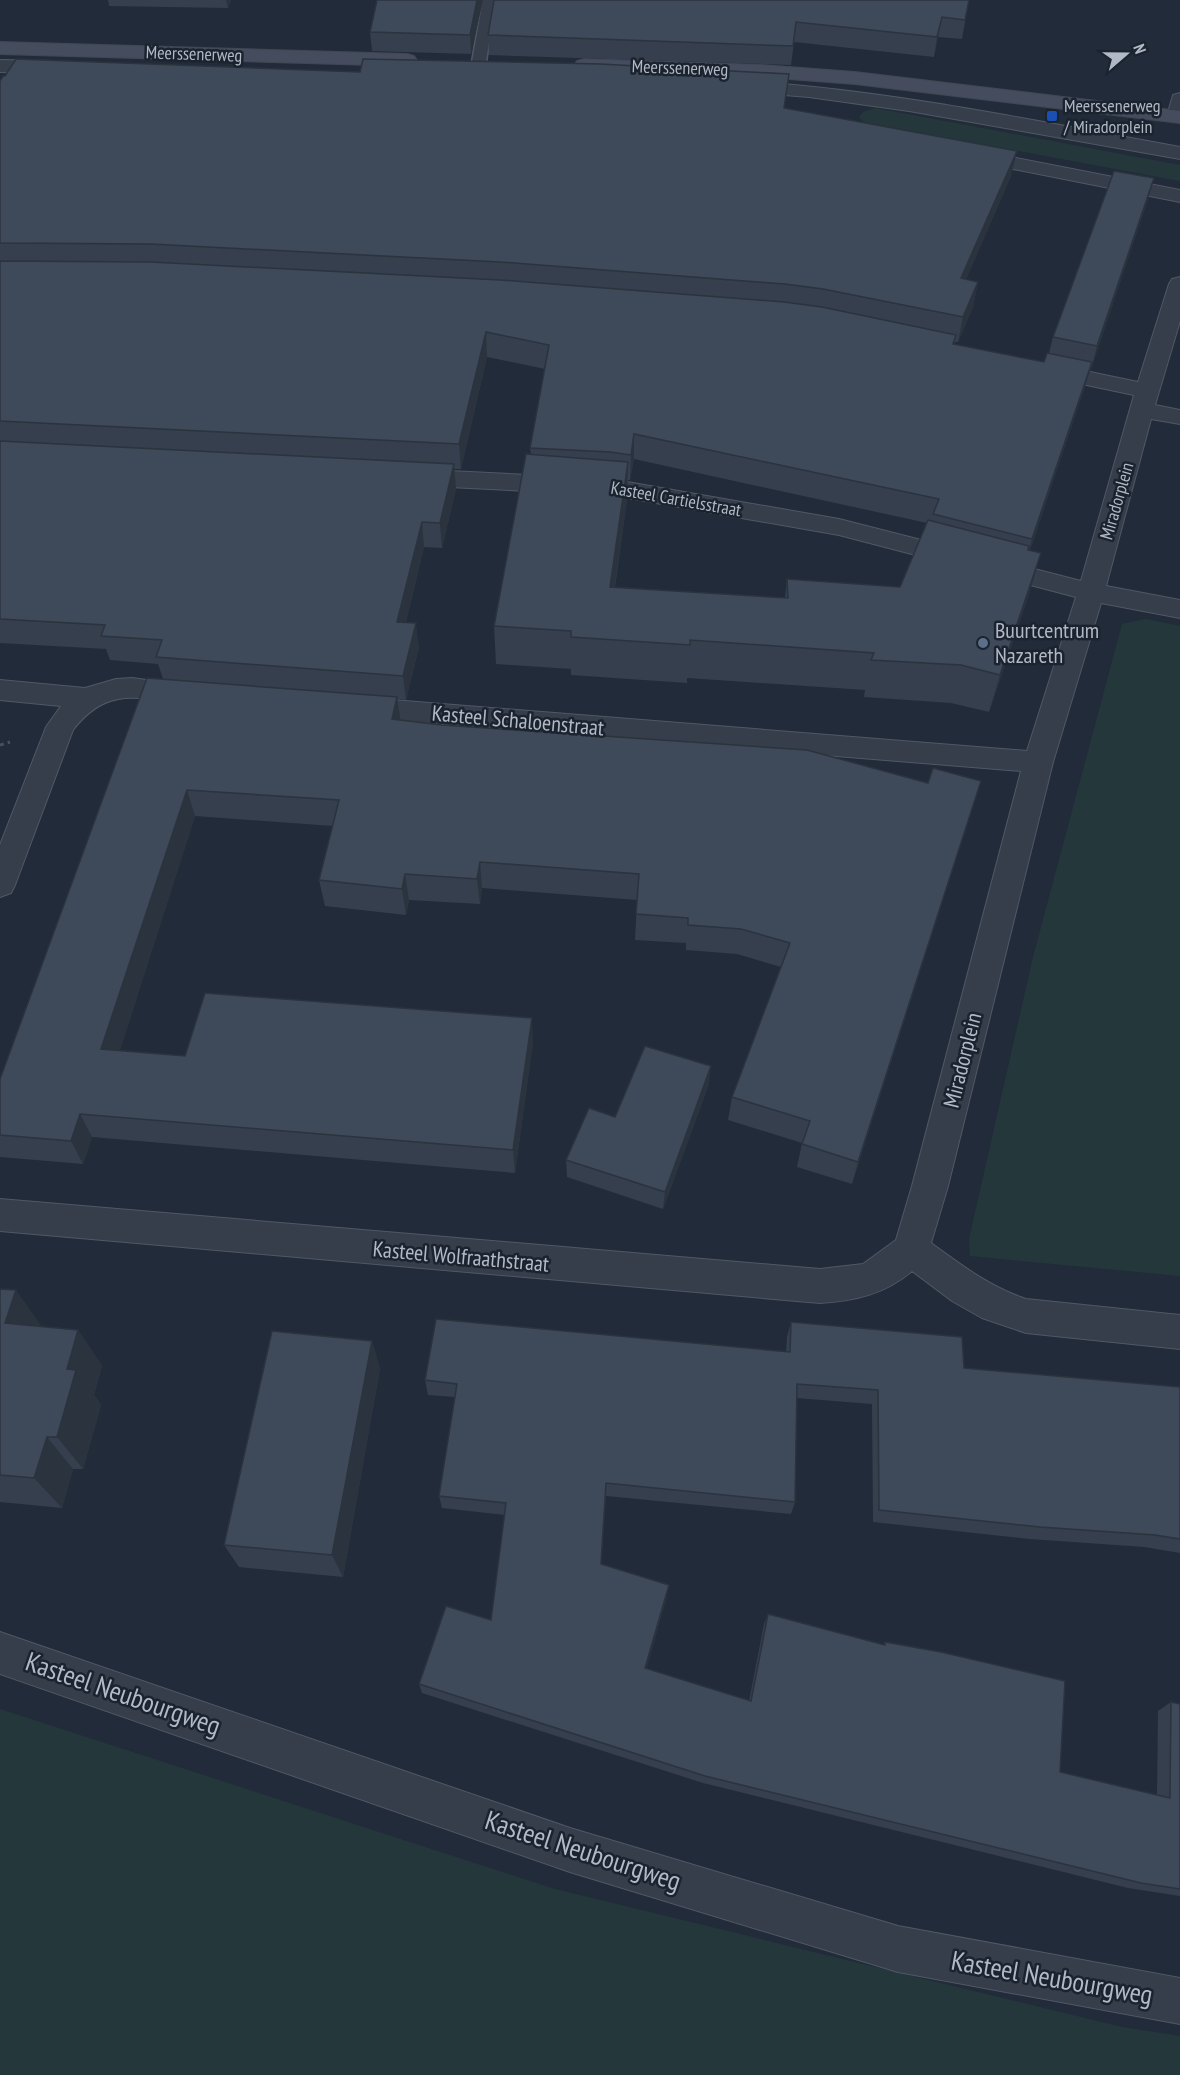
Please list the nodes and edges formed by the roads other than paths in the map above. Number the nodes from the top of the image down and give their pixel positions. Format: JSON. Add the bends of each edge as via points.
{"nodes":[{"id":1,"x":489,"y":0,"type":"edge"},
{"id":2,"x":0,"y":48,"type":"edge"},
{"id":3,"x":455,"y":61,"type":"edge"},
{"id":4,"x":560,"y":64,"type":"edge"},
{"id":5,"x":0,"y":66,"type":"edge"},
{"id":6,"x":474,"y":70,"type":"junction"},
{"id":7,"x":497,"y":70,"type":"edge"},
{"id":8,"x":576,"y":80,"type":"edge"},
{"id":9,"x":846,"y":96,"type":"junction"},
{"id":10,"x":1179,"y":111,"type":"edge"},
{"id":11,"x":840,"y":118,"type":"edge"},
{"id":12,"x":945,"y":150,"type":"edge"},
{"id":13,"x":1180,"y":153,"type":"edge"},
{"id":14,"x":1180,"y":196,"type":"edge"},
{"id":15,"x":1180,"y":284,"type":"edge"},
{"id":16,"x":1018,"y":364,"type":"edge"},
{"id":17,"x":1145,"y":401,"type":"junction"},
{"id":18,"x":1180,"y":417,"type":"edge"},
{"id":19,"x":383,"y":476,"type":"edge"},
{"id":20,"x":1091,"y":592,"type":"junction"},
{"id":21,"x":1180,"y":609,"type":"edge"},
{"id":22,"x":0,"y":690,"type":"edge"},
{"id":23,"x":213,"y":696,"type":"edge"},
{"id":24,"x":86,"y":698,"type":"junction"},
{"id":25,"x":333,"y":705,"type":"edge"},
{"id":26,"x":1038,"y":762,"type":"junction"},
{"id":27,"x":0,"y":885,"type":"edge"},
{"id":28,"x":0,"y":1215,"type":"edge"},
{"id":29,"x":911,"y":1249,"type":"junction"},
{"id":30,"x":1180,"y":1332,"type":"edge"},
{"id":31,"x":0,"y":1653,"type":"edge"},
{"id":32,"x":1180,"y":2001,"type":"edge"}],
"edges":[{"from":1,"to":6,"type":"lane"},
{"from":2,"to":5,"type":"street","name":"Meerssenerweg","via":[[420,68]]},
{"from":3,"to":6,"type":"street"},
{"from":4,"to":10,"type":"street","name":"Meerssenerweg","via":[[855,78]]},
{"from":6,"to":7,"type":"street"},
{"from":8,"to":9,"type":"street","name":"Meerssenerweg","via":[[687,83]]},
{"from":9,"to":11,"type":"street"},
{"from":9,"to":13,"type":"street","name":"Meerssenerweg"},
{"from":12,"to":14,"type":"street"},
{"from":15,"to":17,"type":"street","name":"Miradorplein"},
{"from":16,"to":17,"type":"street"},
{"from":17,"to":18,"type":"street"},
{"from":17,"to":20,"type":"street","name":"Miradorplein"},
{"from":19,"to":20,"type":"street","name":"Kasteel Cartielsstraat","via":[[610,487],[839,528]]},
{"from":20,"to":21,"type":"street"},
{"from":20,"to":26,"type":"street","name":"Miradorplein"},
{"from":22,"to":24,"type":"street"},
{"from":23,"to":24,"type":"street","via":[[117,688]]},
{"from":24,"to":27,"type":"street","via":[[60,727]]},
{"from":25,"to":26,"type":"street","name":"Kasteel Schaloenstraat"},
{"from":26,"to":29,"type":"street","name":"Miradorplein"},
{"from":28,"to":29,"type":"street","name":"Kasteel Wolfraathstraat","via":[[820,1286],[856,1285],[875,1278]]},
{"from":29,"to":30,"type":"street","via":[[965,1289],[995,1306],[1026,1316]]},
{"from":31,"to":32,"type":"street","name":"Kasteel Neubourgweg","via":[[570,1850],[898,1949]]}]}
